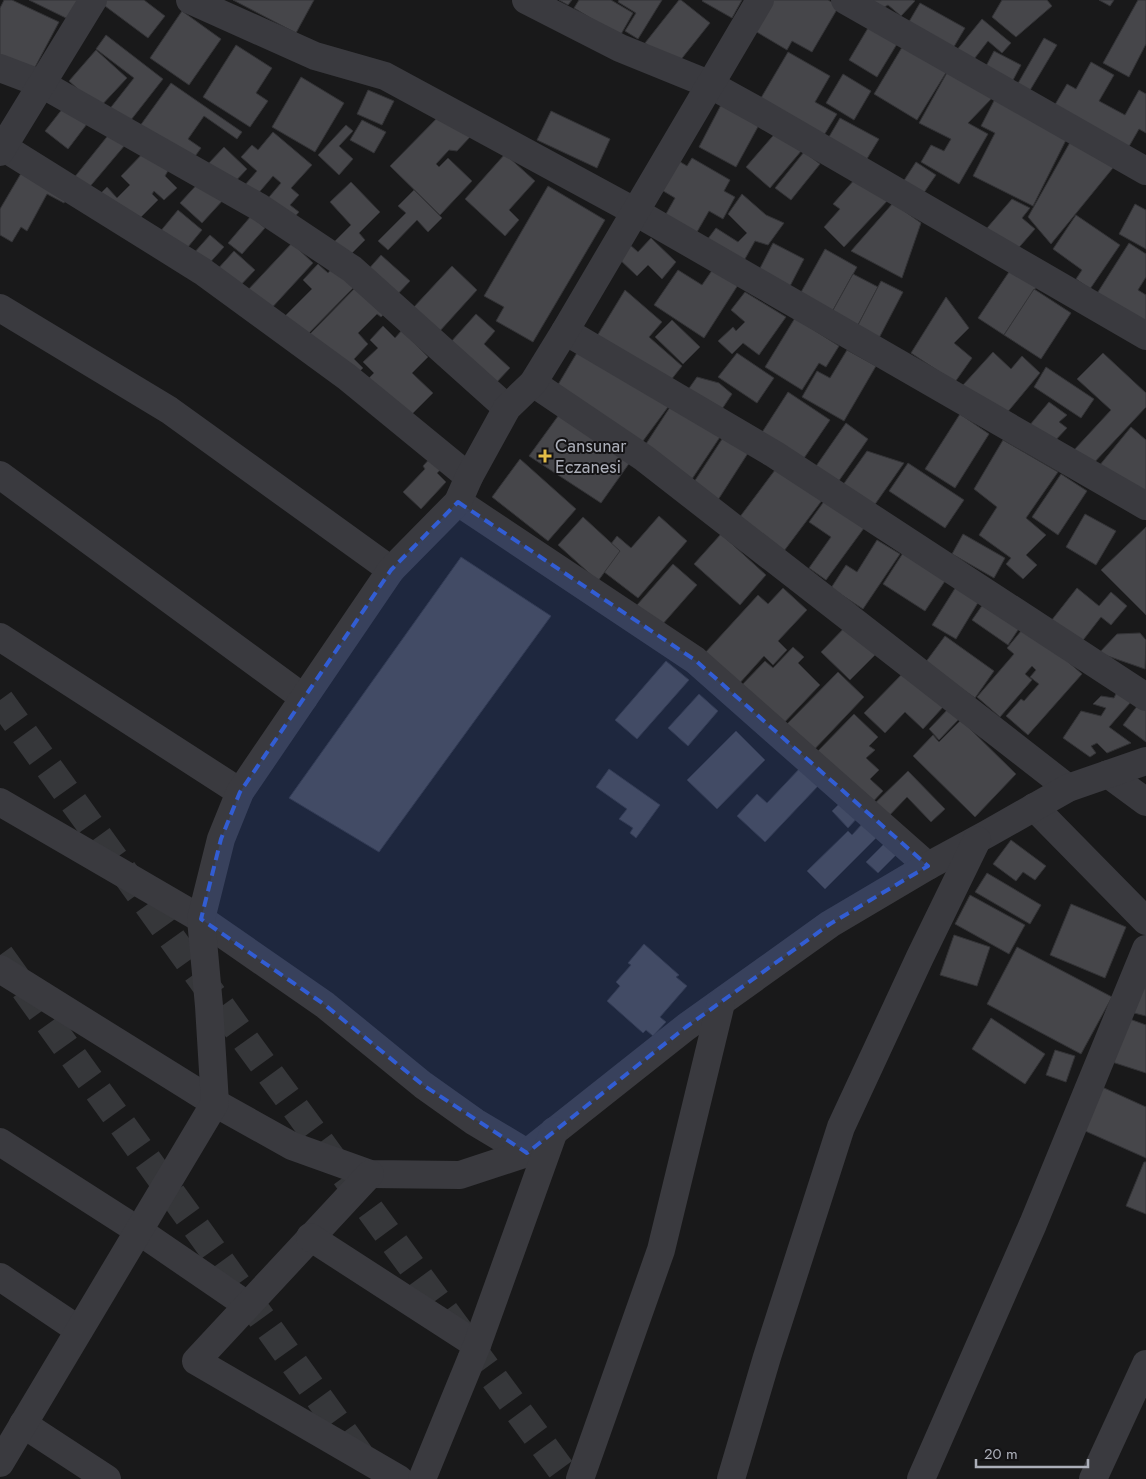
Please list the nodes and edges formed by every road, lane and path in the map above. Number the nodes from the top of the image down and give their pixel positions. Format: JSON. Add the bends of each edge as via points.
{"nodes":[{"id":1,"x":93,"y":0,"type":"edge"},
{"id":2,"x":190,"y":0,"type":"edge"},
{"id":3,"x":526,"y":0,"type":"edge"},
{"id":4,"x":760,"y":0,"type":"edge"},
{"id":5,"x":845,"y":0,"type":"edge"},
{"id":6,"x":0,"y":68,"type":"edge"},
{"id":7,"x":42,"y":84,"type":"junction"},
{"id":8,"x":711,"y":85,"type":"junction"},
{"id":9,"x":1,"y":149,"type":"edge"},
{"id":10,"x":1146,"y":171,"type":"edge"},
{"id":11,"x":634,"y":211,"type":"junction"},
{"id":12,"x":0,"y":308,"type":"edge"},
{"id":13,"x":565,"y":331,"type":"junction"},
{"id":14,"x":1146,"y":336,"type":"edge"},
{"id":15,"x":533,"y":383,"type":"junction"},
{"id":16,"x":507,"y":408,"type":"junction"},
{"id":17,"x":0,"y":475,"type":"edge"},
{"id":18,"x":469,"y":478,"type":"junction"},
{"id":19,"x":458,"y":502,"type":"junction"},
{"id":20,"x":1146,"y":506,"type":"edge"},
{"id":21,"x":392,"y":570,"type":"junction"},
{"id":22,"x":0,"y":637,"type":"edge"},
{"id":23,"x":1146,"y":697,"type":"edge"},
{"id":24,"x":304,"y":698,"type":"junction"},
{"id":25,"x":1146,"y":761,"type":"edge"},
{"id":26,"x":1108,"y":774,"type":"junction"},
{"id":27,"x":1068,"y":788,"type":"junction"},
{"id":28,"x":240,"y":792,"type":"junction"},
{"id":29,"x":0,"y":802,"type":"edge"},
{"id":30,"x":1146,"y":802,"type":"edge"},
{"id":31,"x":1034,"y":807,"type":"junction"},
{"id":32,"x":977,"y":840,"type":"junction"},
{"id":33,"x":928,"y":866,"type":"junction"},
{"id":34,"x":201,"y":920,"type":"junction"},
{"id":35,"x":1146,"y":921,"type":"edge"},
{"id":36,"x":1146,"y":949,"type":"edge"},
{"id":37,"x":0,"y":969,"type":"edge"},
{"id":38,"x":720,"y":1003,"type":"junction"},
{"id":39,"x":215,"y":1102,"type":"junction"},
{"id":40,"x":554,"y":1131,"type":"junction"},
{"id":41,"x":0,"y":1142,"type":"edge"},
{"id":42,"x":527,"y":1153,"type":"junction"},
{"id":43,"x":370,"y":1174,"type":"junction"},
{"id":44,"x":139,"y":1231,"type":"junction"},
{"id":45,"x":310,"y":1237,"type":"junction"},
{"id":46,"x":0,"y":1277,"type":"edge"},
{"id":47,"x":248,"y":1305,"type":"junction"},
{"id":48,"x":79,"y":1330,"type":"junction"},
{"id":49,"x":477,"y":1345,"type":"junction"},
{"id":50,"x":1146,"y":1364,"type":"edge"},
{"id":51,"x":24,"y":1424,"type":"junction"},
{"id":52,"x":1,"y":1460,"type":"edge"},
{"id":53,"x":107,"y":1479,"type":"edge"},
{"id":54,"x":399,"y":1479,"type":"edge"},
{"id":55,"x":422,"y":1479,"type":"edge"},
{"id":56,"x":580,"y":1479,"type":"edge"},
{"id":57,"x":731,"y":1479,"type":"edge"},
{"id":58,"x":921,"y":1479,"type":"edge"},
{"id":59,"x":1093,"y":1479,"type":"edge"}],
"edges":[{"from":1,"to":7,"type":"street"},
{"from":2,"to":11,"type":"street","via":[[315,56],[385,76]]},
{"from":3,"to":8,"type":"street","via":[[620,48]]},
{"from":4,"to":8,"type":"street"},
{"from":5,"to":10,"type":"street"},
{"from":6,"to":7,"type":"street"},
{"from":7,"to":9,"type":"street"},
{"from":7,"to":16,"type":"street","via":[[259,207],[352,269]]},
{"from":8,"to":11,"type":"street"},
{"from":8,"to":14,"type":"street"},
{"from":9,"to":18,"type":"street","via":[[202,271],[347,377]]},
{"from":11,"to":13,"type":"street"},
{"from":11,"to":20,"type":"street"},
{"from":12,"to":21,"type":"street","via":[[169,410]]},
{"from":13,"to":15,"type":"street"},
{"from":13,"to":23,"type":"street","via":[[774,454]]},
{"from":15,"to":16,"type":"street"},
{"from":15,"to":27,"type":"street","via":[[644,458]]},
{"from":16,"to":18,"type":"street"},
{"from":17,"to":24,"type":"street"},
{"from":18,"to":19,"type":"street"},
{"from":19,"to":21,"type":"street"},
{"from":19,"to":33,"type":"street","via":[[695,660]]},
{"from":21,"to":24,"type":"street"},
{"from":22,"to":28,"type":"street"},
{"from":24,"to":28,"type":"street"},
{"from":25,"to":26,"type":"street"},
{"from":26,"to":27,"type":"street"},
{"from":26,"to":30,"type":"street"},
{"from":27,"to":31,"type":"street"},
{"from":28,"to":34,"type":"street","via":[[221,839]]},
{"from":29,"to":34,"type":"street"},
{"from":31,"to":32,"type":"street"},
{"from":31,"to":35,"type":"street"},
{"from":32,"to":33,"type":"street"},
{"from":32,"to":57,"type":"street","via":[[841,1127]]},
{"from":33,"to":38,"type":"street","via":[[830,924]]},
{"from":34,"to":39,"type":"street"},
{"from":34,"to":42,"type":"street","via":[[325,1005],[438,1096]]},
{"from":36,"to":58,"type":"street","via":[[1033,1224]]},
{"from":37,"to":39,"type":"street"},
{"from":38,"to":40,"type":"street"},
{"from":38,"to":56,"type":"street","via":[[661,1250]]},
{"from":39,"to":43,"type":"street","via":[[292,1146]]},
{"from":39,"to":44,"type":"street"},
{"from":40,"to":42,"type":"street"},
{"from":40,"to":49,"type":"street"},
{"from":41,"to":44,"type":"street"},
{"from":42,"to":43,"type":"street","via":[[460,1174]]},
{"from":43,"to":45,"type":"street"},
{"from":44,"to":47,"type":"street"},
{"from":44,"to":48,"type":"street"},
{"from":45,"to":47,"type":"street"},
{"from":45,"to":49,"type":"street"},
{"from":46,"to":48,"type":"street"},
{"from":47,"to":54,"type":"street","via":[[196,1360]]},
{"from":48,"to":51,"type":"street"},
{"from":49,"to":55,"type":"street"},
{"from":50,"to":59,"type":"street"},
{"from":51,"to":52,"type":"street"},
{"from":51,"to":53,"type":"street"}]}
